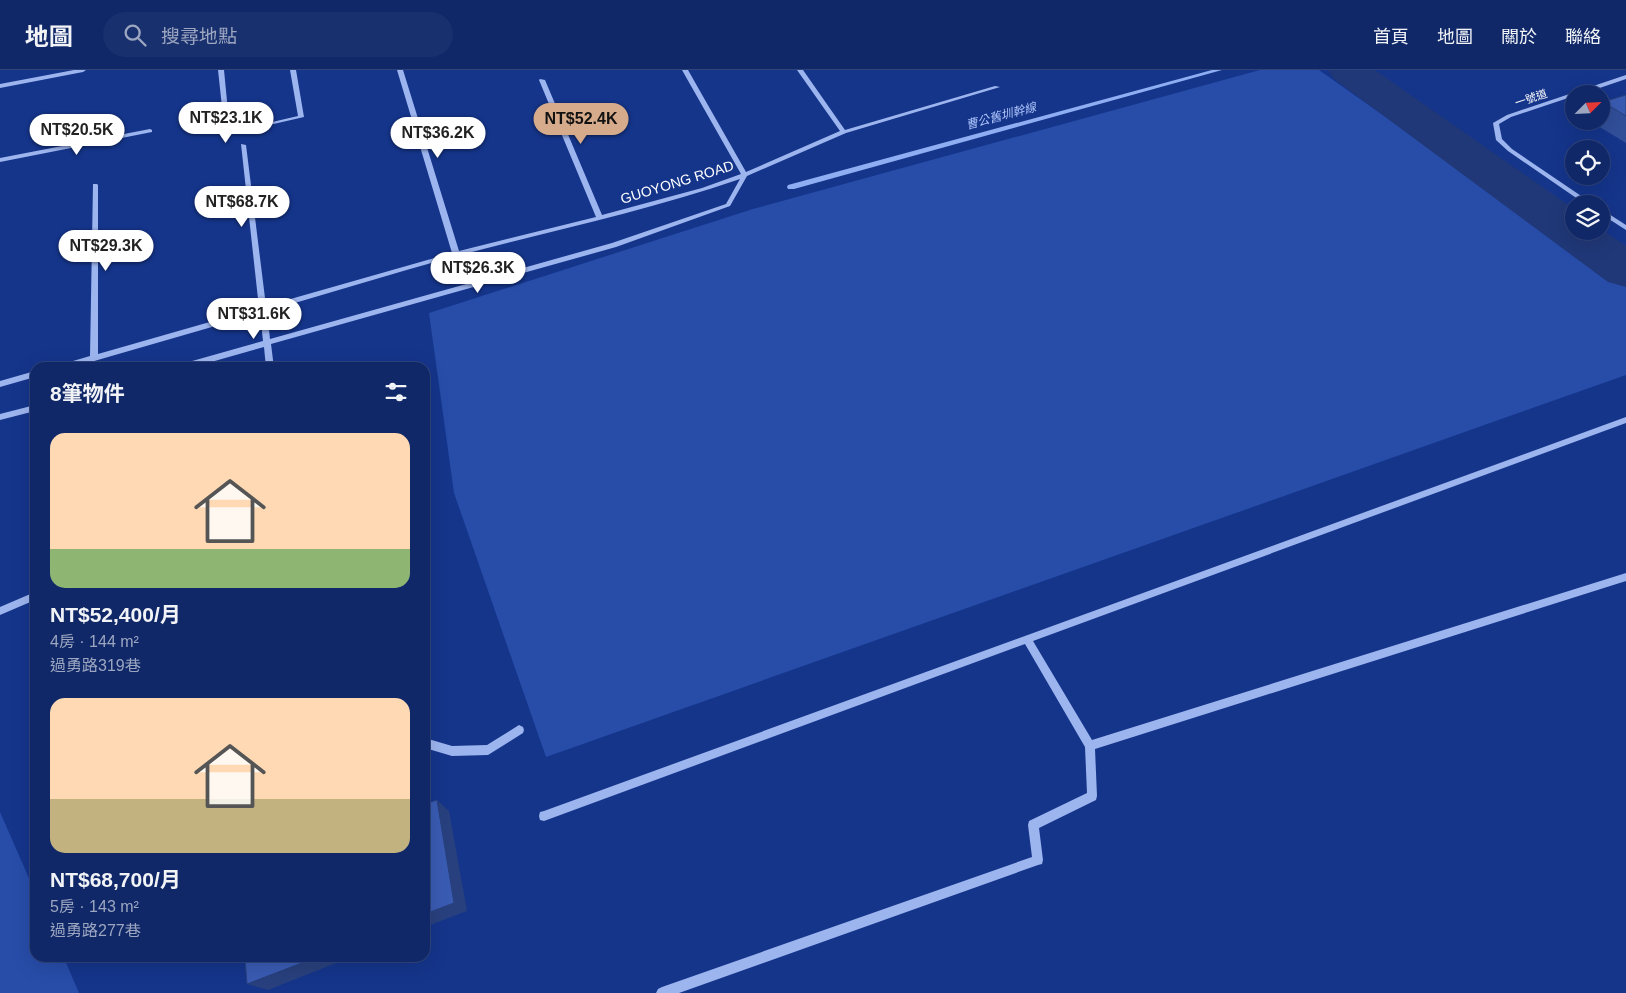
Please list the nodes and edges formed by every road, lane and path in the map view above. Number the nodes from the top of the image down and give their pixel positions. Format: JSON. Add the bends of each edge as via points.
{"nodes":[{"id":1,"x":83,"y":70,"type":"edge"},
{"id":2,"x":221,"y":70,"type":"edge"},
{"id":3,"x":293,"y":70,"type":"edge"},
{"id":4,"x":400,"y":70,"type":"edge"},
{"id":5,"x":685,"y":70,"type":"edge"},
{"id":6,"x":800,"y":70,"type":"edge"},
{"id":7,"x":1626,"y":76,"type":"edge"},
{"id":8,"x":542,"y":80,"type":"dead end"},
{"id":9,"x":1600,"y":85,"type":"edge"},
{"id":10,"x":0,"y":86,"type":"edge"},
{"id":11,"x":997,"y":88,"type":"dead end"},
{"id":12,"x":1565,"y":97,"type":"edge"},
{"id":13,"x":150,"y":130,"type":"dead end"},
{"id":14,"x":844,"y":132,"type":"junction"},
{"id":15,"x":243,"y":145,"type":"dead end"},
{"id":16,"x":0,"y":160,"type":"edge"},
{"id":17,"x":745,"y":175,"type":"junction"},
{"id":18,"x":96,"y":186,"type":"dead end"},
{"id":19,"x":1577,"y":195,"type":"edge"},
{"id":20,"x":1610,"y":217,"type":"edge"},
{"id":21,"x":600,"y":218,"type":"junction"},
{"id":22,"x":1626,"y":228,"type":"edge"},
{"id":23,"x":456,"y":254,"type":"junction"},
{"id":24,"x":262,"y":310,"type":"junction"},
{"id":25,"x":266,"y":343,"type":"junction"},
{"id":26,"x":94,"y":358,"type":"junction"},
{"id":27,"x":80,"y":362,"type":"edge"},
{"id":28,"x":199,"y":362,"type":"edge"},
{"id":29,"x":269,"y":362,"type":"edge"},
{"id":30,"x":30,"y":375,"type":"edge"},
{"id":31,"x":0,"y":384,"type":"edge"},
{"id":32,"x":30,"y":409,"type":"edge"},
{"id":33,"x":0,"y":417,"type":"edge"},
{"id":34,"x":1626,"y":420,"type":"edge"},
{"id":35,"x":1626,"y":577,"type":"edge"},
{"id":36,"x":30,"y":598,"type":"edge"},
{"id":37,"x":0,"y":610,"type":"edge"},
{"id":38,"x":1027,"y":639,"type":"junction"},
{"id":39,"x":519,"y":730,"type":"dead end"},
{"id":40,"x":430,"y":744,"type":"edge"},
{"id":41,"x":1090,"y":746,"type":"junction"},
{"id":42,"x":544,"y":816,"type":"dead end"},
{"id":43,"x":662,"y":993,"type":"edge"}],
"edges":[{"from":1,"to":10,"type":"street"},
{"from":2,"to":3,"type":"street","via":[[227,134],[301,117]]},
{"from":4,"to":23,"type":"street"},
{"from":5,"to":17,"type":"street"},
{"from":6,"to":14,"type":"street"},
{"from":7,"to":9,"type":"street","name":"一號道"},
{"from":8,"to":21,"type":"street"},
{"from":11,"to":14,"type":"street"},
{"from":12,"to":19,"type":"street","name":"一號道","via":[[1496,123],[1499,140],[1510,150]]},
{"from":13,"to":16,"type":"street"},
{"from":14,"to":17,"type":"street"},
{"from":15,"to":24,"type":"street"},
{"from":17,"to":21,"type":"street","name":"GUOYONG ROAD"},
{"from":17,"to":25,"type":"street","name":"GUOYONG ROAD","via":[[728,205],[614,245]]},
{"from":18,"to":26,"type":"street"},
{"from":20,"to":22,"type":"street"},
{"from":21,"to":23,"type":"street","name":"GUOYONG ROAD"},
{"from":23,"to":24,"type":"street","name":"GUOYONG ROAD"},
{"from":24,"to":25,"type":"street"},
{"from":24,"to":26,"type":"street","name":"GUOYONG ROAD"},
{"from":25,"to":28,"type":"street","name":"GUOYONG ROAD"},
{"from":25,"to":29,"type":"street"},
{"from":26,"to":27,"type":"street","name":"GUOYONG ROAD"},
{"from":30,"to":31,"type":"street"},
{"from":32,"to":33,"type":"street"},
{"from":34,"to":38,"type":"street"},
{"from":35,"to":41,"type":"street"},
{"from":36,"to":37,"type":"street"},
{"from":38,"to":41,"type":"street"},
{"from":38,"to":42,"type":"street"},
{"from":39,"to":40,"type":"street","via":[[488,750],[452,751]]},
{"from":41,"to":43,"type":"street","via":[[1092,796],[1033,824],[1038,860]]}]}
